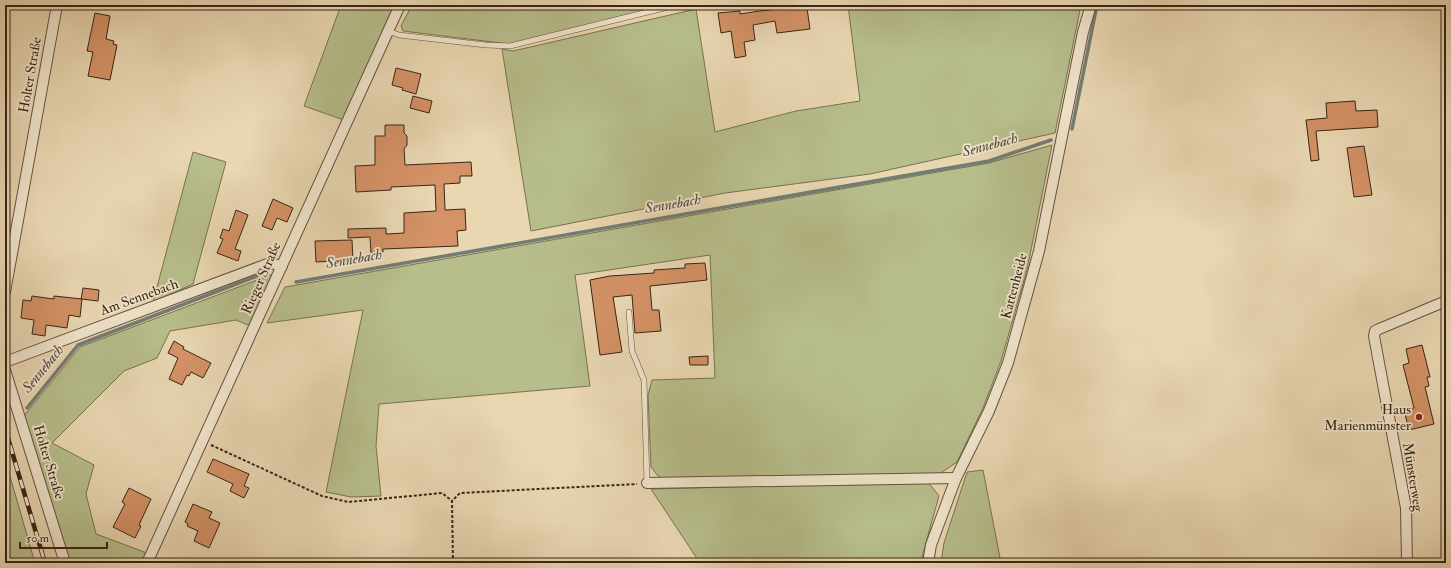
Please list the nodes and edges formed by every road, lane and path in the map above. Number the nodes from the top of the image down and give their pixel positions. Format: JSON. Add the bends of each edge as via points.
{"nodes":[{"id":1,"x":57,"y":5,"type":"edge"},
{"id":2,"x":400,"y":5,"type":"edge"},
{"id":3,"x":676,"y":5,"type":"edge"},
{"id":4,"x":1091,"y":5,"type":"edge"},
{"id":5,"x":388,"y":32,"type":"junction"},
{"id":6,"x":282,"y":266,"type":"junction"},
{"id":7,"x":5,"y":292,"type":"edge"},
{"id":8,"x":1446,"y":301,"type":"edge"},
{"id":9,"x":629,"y":312,"type":"dead end"},
{"id":10,"x":5,"y":362,"type":"edge"},
{"id":11,"x":5,"y":370,"type":"edge"},
{"id":12,"x":202,"y":441,"type":"junction"},
{"id":13,"x":956,"y":478,"type":"junction"},
{"id":14,"x":647,"y":483,"type":"junction"},
{"id":15,"x":452,"y":501,"type":"junction"},
{"id":16,"x":65,"y":563,"type":"edge"},
{"id":17,"x":148,"y":563,"type":"edge"},
{"id":18,"x":453,"y":563,"type":"edge"},
{"id":19,"x":928,"y":563,"type":"edge"},
{"id":20,"x":1407,"y":563,"type":"edge"}],
"edges":[{"from":1,"to":7,"type":"street","name":"Holter Straße"},
{"from":2,"to":5,"type":"street","name":"Rieger Straße"},
{"from":3,"to":5,"type":"lane","via":[[510,46]]},
{"from":4,"to":13,"type":"street","name":"Kattenheide","via":[[1083,32],[1039,251],[1008,363],[989,411]]},
{"from":5,"to":6,"type":"street","name":"Rieger Straße"},
{"from":6,"to":10,"type":"street","name":"Am Sennebach","via":[[270,263]]},
{"from":6,"to":12,"type":"street","name":"Rieger Straße"},
{"from":8,"to":20,"type":"street","name":"Münsterweg","via":[[1379,329],[1374,336],[1406,508]]},
{"from":9,"to":14,"type":"lane","via":[[632,351],[644,380]]},
{"from":11,"to":16,"type":"street","name":"Holter Straße"},
{"from":12,"to":15,"type":"path","via":[[322,496],[348,502],[442,493]]},
{"from":12,"to":17,"type":"street","name":"Rieger Straße"},
{"from":13,"to":14,"type":"street"},
{"from":13,"to":19,"type":"street","name":"Kattenheide","via":[[931,545]]},
{"from":14,"to":15,"type":"path","via":[[460,492]]},
{"from":15,"to":18,"type":"path"}]}
